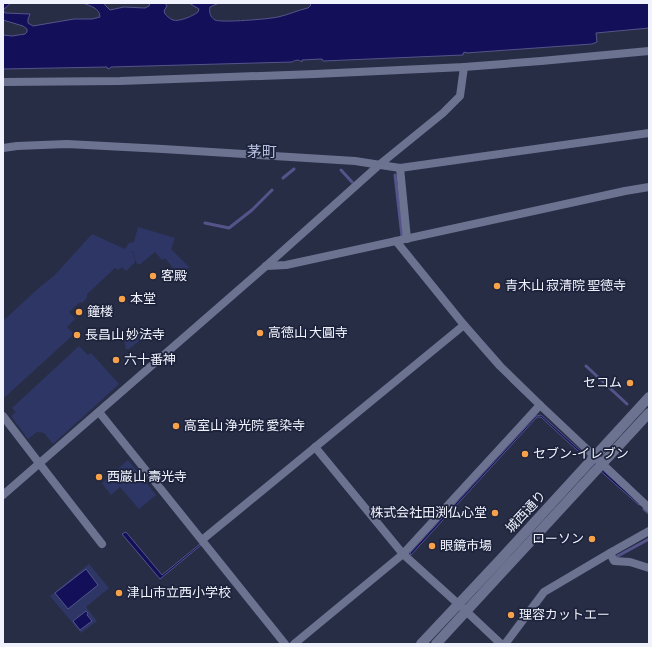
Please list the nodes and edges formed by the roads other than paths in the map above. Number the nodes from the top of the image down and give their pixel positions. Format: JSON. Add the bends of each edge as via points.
{"nodes":[{"id":1,"x":649,"y":50,"type":"edge"},
{"id":2,"x":464,"y":67,"type":"junction"},
{"id":3,"x":3,"y":82,"type":"edge"},
{"id":4,"x":649,"y":133,"type":"edge"},
{"id":5,"x":3,"y":148,"type":"edge"},
{"id":6,"x":379,"y":165,"type":"junction"},
{"id":7,"x":400,"y":168,"type":"junction"},
{"id":8,"x":649,"y":187,"type":"edge"},
{"id":9,"x":407,"y":239,"type":"junction"},
{"id":10,"x":396,"y":241,"type":"junction"},
{"id":11,"x":266,"y":266,"type":"junction"},
{"id":12,"x":464,"y":325,"type":"junction"},
{"id":13,"x":649,"y":397,"type":"edge"},
{"id":14,"x":540,"y":405,"type":"junction"},
{"id":15,"x":99,"y":412,"type":"junction"},
{"id":16,"x":649,"y":413,"type":"edge"},
{"id":17,"x":3,"y":416,"type":"edge"},
{"id":18,"x":315,"y":447,"type":"junction"},
{"id":19,"x":599,"y":460,"type":"junction"},
{"id":20,"x":38,"y":463,"type":"junction"},
{"id":21,"x":3,"y":495,"type":"edge"},
{"id":22,"x":649,"y":508,"type":"edge"},
{"id":23,"x":649,"y":531,"type":"edge"},
{"id":24,"x":202,"y":540,"type":"junction"},
{"id":25,"x":102,"y":544,"type":"dead end"},
{"id":26,"x":610,"y":553,"type":"junction"},
{"id":27,"x":403,"y":554,"type":"junction"},
{"id":28,"x":649,"y":568,"type":"edge"},
{"id":29,"x":462,"y":608,"type":"junction"},
{"id":30,"x":285,"y":644,"type":"edge"},
{"id":31,"x":294,"y":644,"type":"edge"},
{"id":32,"x":421,"y":644,"type":"edge"},
{"id":33,"x":436,"y":644,"type":"edge"},
{"id":34,"x":501,"y":644,"type":"edge"},
{"id":35,"x":505,"y":644,"type":"edge"}],
"edges":[{"from":1,"to":2,"type":"street"},
{"from":2,"to":3,"type":"street","via":[[120,81]]},
{"from":2,"to":6,"type":"street","via":[[460,96]]},
{"from":4,"to":7,"type":"street"},
{"from":5,"to":6,"type":"street","via":[[67,144],[355,161]]},
{"from":6,"to":7,"type":"street"},
{"from":6,"to":11,"type":"street"},
{"from":7,"to":9,"type":"street"},
{"from":8,"to":9,"type":"street"},
{"from":9,"to":10,"type":"street"},
{"from":10,"to":11,"type":"street","via":[[286,265]]},
{"from":10,"to":12,"type":"street"},
{"from":11,"to":15,"type":"street"},
{"from":12,"to":14,"type":"street","via":[[498,364]]},
{"from":12,"to":18,"type":"street"},
{"from":13,"to":19,"type":"street","name":"城西通り"},
{"from":14,"to":19,"type":"street"},
{"from":14,"to":27,"type":"street"},
{"from":15,"to":20,"type":"street"},
{"from":15,"to":24,"type":"street"},
{"from":16,"to":19,"type":"street","name":"城西通り"},
{"from":17,"to":20,"type":"street"},
{"from":18,"to":24,"type":"street"},
{"from":18,"to":27,"type":"street"},
{"from":19,"to":22,"type":"street"},
{"from":19,"to":29,"type":"street","name":"城西通り"},
{"from":20,"to":21,"type":"street"},
{"from":20,"to":25,"type":"street"},
{"from":23,"to":26,"type":"street"},
{"from":24,"to":30,"type":"street"},
{"from":26,"to":28,"type":"street","via":[[614,561],[630,562]]},
{"from":26,"to":35,"type":"street","via":[[544,592]]},
{"from":27,"to":29,"type":"street"},
{"from":27,"to":31,"type":"street"},
{"from":29,"to":32,"type":"street","name":"城西通り"},
{"from":29,"to":33,"type":"street","name":"城西通り"},
{"from":29,"to":34,"type":"street"}]}
